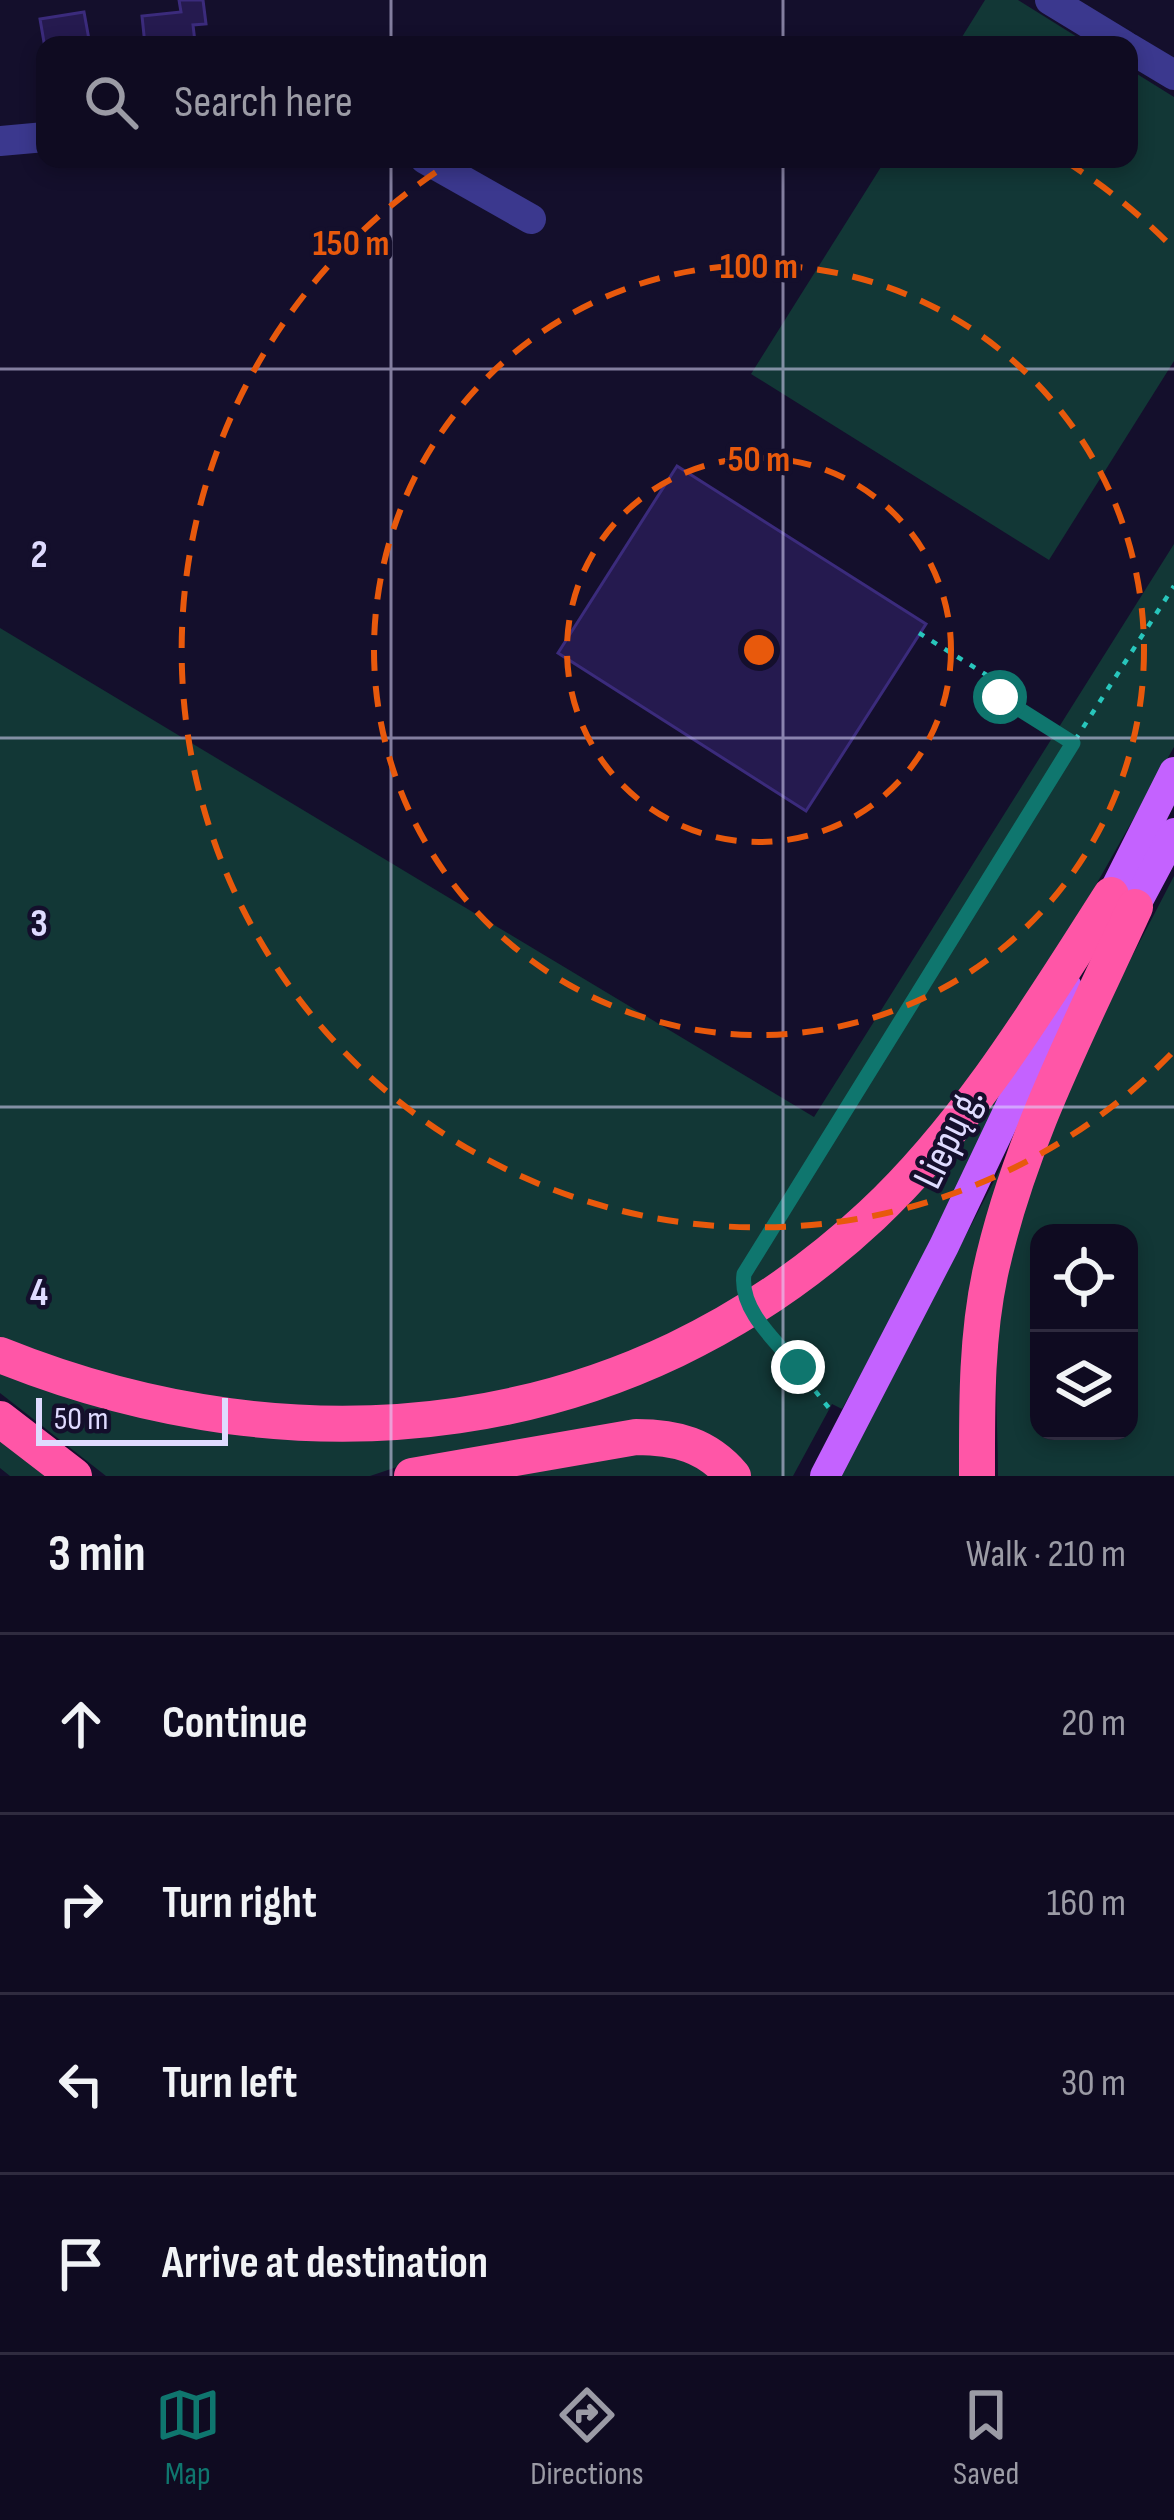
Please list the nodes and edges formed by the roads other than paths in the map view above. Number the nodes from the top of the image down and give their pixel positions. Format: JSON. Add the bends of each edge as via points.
{"nodes":[{"id":1,"x":1050,"y":0,"type":"edge"},
{"id":2,"x":1110,"y":36,"type":"edge"},
{"id":3,"x":1138,"y":53,"type":"edge"},
{"id":4,"x":1174,"y":75,"type":"edge"},
{"id":5,"x":36,"y":138,"type":"edge"},
{"id":6,"x":0,"y":141,"type":"edge"},
{"id":7,"x":441,"y":168,"type":"edge"},
{"id":8,"x":531,"y":219,"type":"dead end"},
{"id":9,"x":1174,"y":772,"type":"edge"},
{"id":10,"x":1174,"y":833,"type":"edge"},
{"id":11,"x":1123,"y":901,"type":"junction"},
{"id":12,"x":0,"y":1355,"type":"edge"},
{"id":13,"x":0,"y":1419,"type":"edge"},
{"id":14,"x":74,"y":1476,"type":"edge"},
{"id":15,"x":412,"y":1476,"type":"edge"},
{"id":16,"x":733,"y":1476,"type":"edge"},
{"id":17,"x":824,"y":1476,"type":"edge"},
{"id":18,"x":977,"y":1476,"type":"edge"}],
"edges":[{"from":1,"to":2,"type":"street"},
{"from":3,"to":4,"type":"street"},
{"from":5,"to":6,"type":"street"},
{"from":7,"to":8,"type":"street"},
{"from":9,"to":11,"type":"main road","name":"Liepų g."},
{"from":10,"to":11,"type":"main road","name":"Liepų g."},
{"from":11,"to":12,"type":"highway","via":[[908,1178],[818,1261],[751,1308],[610,1378],[434,1423],[342,1428],[241,1423],[116,1396]]},
{"from":11,"to":17,"type":"main road","name":"Liepų g."},
{"from":11,"to":18,"type":"highway","via":[[1015,1179],[987,1298]]},
{"from":13,"to":14,"type":"highway"},
{"from":15,"to":16,"type":"highway","via":[[659,1437],[700,1448]]}]}
